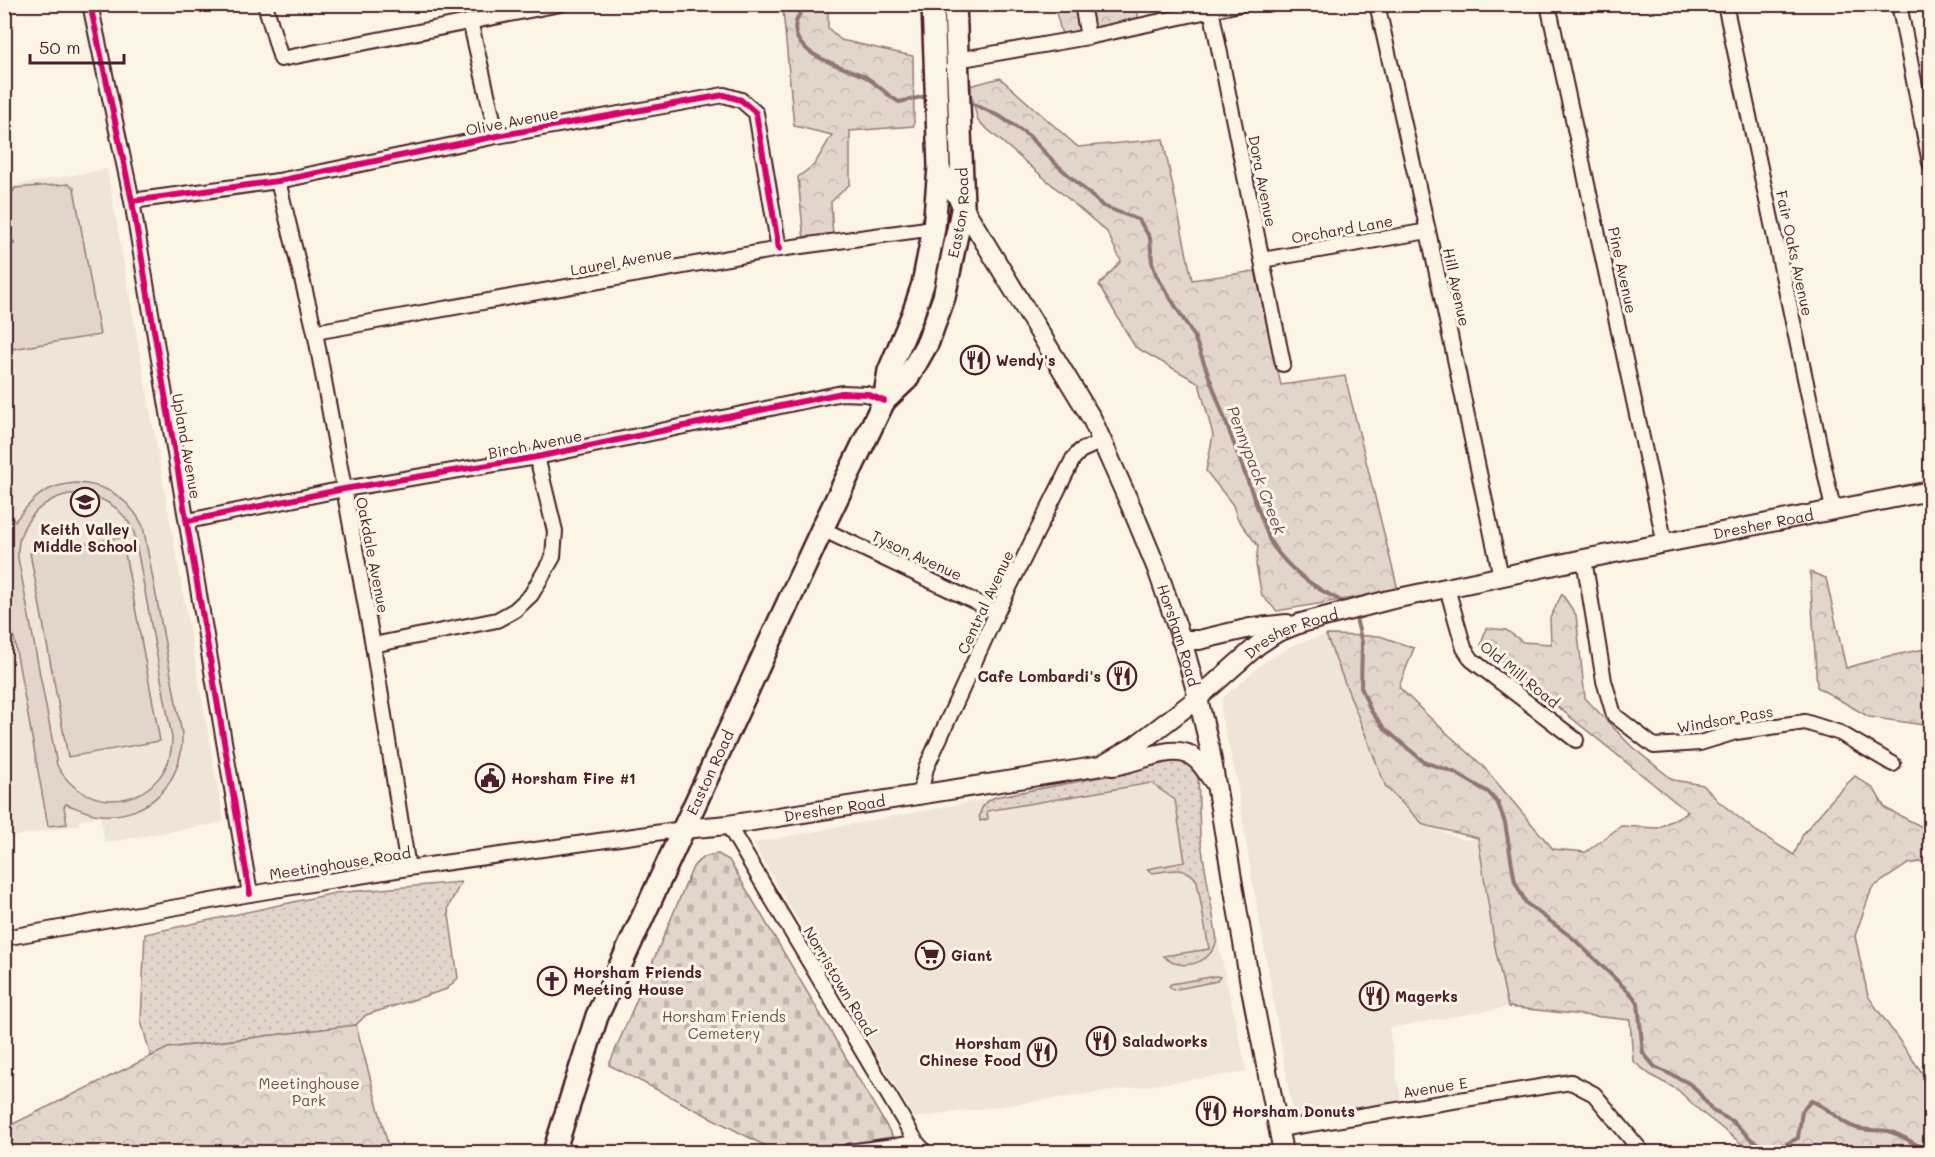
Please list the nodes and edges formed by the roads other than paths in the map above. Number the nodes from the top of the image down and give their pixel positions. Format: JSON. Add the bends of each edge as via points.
{"nodes":[{"id":1,"x":90,"y":4,"type":"edge"},
{"id":2,"x":265,"y":4,"type":"edge"},
{"id":3,"x":560,"y":4,"type":"edge"},
{"id":4,"x":933,"y":4,"type":"edge"},
{"id":5,"x":955,"y":4,"type":"edge"},
{"id":6,"x":1082,"y":4,"type":"edge"},
{"id":7,"x":1240,"y":4,"type":"edge"},
{"id":8,"x":1377,"y":4,"type":"edge"},
{"id":9,"x":1548,"y":4,"type":"edge"},
{"id":10,"x":1725,"y":4,"type":"edge"},
{"id":11,"x":1899,"y":4,"type":"edge"},
{"id":12,"x":1211,"y":7,"type":"edge"},
{"id":13,"x":470,"y":21,"type":"junction"},
{"id":14,"x":1088,"y":37,"type":"junction"},
{"id":15,"x":957,"y":60,"type":"junction"},
{"id":16,"x":497,"y":136,"type":"junction"},
{"id":17,"x":1930,"y":163,"type":"edge"},
{"id":18,"x":939,"y":167,"type":"junction"},
{"id":19,"x":278,"y":181,"type":"junction"},
{"id":20,"x":132,"y":201,"type":"junction"},
{"id":21,"x":963,"y":205,"type":"junction"},
{"id":22,"x":934,"y":228,"type":"junction"},
{"id":23,"x":1428,"y":231,"type":"junction"},
{"id":24,"x":779,"y":249,"type":"junction"},
{"id":25,"x":1262,"y":260,"type":"junction"},
{"id":26,"x":315,"y":332,"type":"junction"},
{"id":27,"x":1283,"y":364,"type":"dead end"},
{"id":28,"x":884,"y":401,"type":"junction"},
{"id":29,"x":1102,"y":441,"type":"junction"},
{"id":30,"x":537,"y":457,"type":"junction"},
{"id":31,"x":344,"y":489,"type":"junction"},
{"id":32,"x":1930,"y":491,"type":"edge"},
{"id":33,"x":1833,"y":509,"type":"junction"},
{"id":34,"x":188,"y":521,"type":"junction"},
{"id":35,"x":822,"y":529,"type":"junction"},
{"id":36,"x":1665,"y":543,"type":"junction"},
{"id":37,"x":1584,"y":559,"type":"junction"},
{"id":38,"x":1501,"y":577,"type":"junction"},
{"id":39,"x":1447,"y":588,"type":"junction"},
{"id":40,"x":997,"y":612,"type":"junction"},
{"id":41,"x":1307,"y":621,"type":"junction"},
{"id":42,"x":1181,"y":640,"type":"junction"},
{"id":43,"x":373,"y":645,"type":"junction"},
{"id":44,"x":1198,"y":699,"type":"junction"},
{"id":45,"x":1576,"y":740,"type":"dead end"},
{"id":46,"x":1893,"y":764,"type":"dead end"},
{"id":47,"x":1101,"y":766,"type":"junction"},
{"id":48,"x":1218,"y":787,"type":"junction"},
{"id":49,"x":920,"y":794,"type":"junction"},
{"id":50,"x":728,"y":825,"type":"junction"},
{"id":51,"x":683,"y":829,"type":"junction"},
{"id":52,"x":408,"y":868,"type":"junction"},
{"id":53,"x":250,"y":894,"type":"junction"},
{"id":54,"x":4,"y":938,"type":"edge"},
{"id":55,"x":1279,"y":1129,"type":"junction"},
{"id":56,"x":921,"y":1148,"type":"edge"},
{"id":57,"x":554,"y":1152,"type":"edge"},
{"id":58,"x":848,"y":1152,"type":"edge"},
{"id":59,"x":1283,"y":1152,"type":"edge"},
{"id":60,"x":1642,"y":1152,"type":"edge"}],
"edges":[{"from":1,"to":20,"type":"street","name":"Upland Avenue"},
{"from":2,"to":13,"type":"street","via":[[281,59]]},
{"from":3,"to":13,"type":"street"},
{"from":4,"to":18,"type":"highway","name":"Easton Road"},
{"from":5,"to":15,"type":"highway","name":"Easton Road"},
{"from":6,"to":14,"type":"street"},
{"from":7,"to":12,"type":"street"},
{"from":8,"to":23,"type":"street","name":"Hill Avenue"},
{"from":9,"to":36,"type":"street","name":"Pine Avenue"},
{"from":10,"to":33,"type":"street","name":"Fair Oaks Avenue"},
{"from":11,"to":17,"type":"street"},
{"from":12,"to":14,"type":"street"},
{"from":12,"to":25,"type":"street","name":"Dora Avenue"},
{"from":13,"to":16,"type":"street"},
{"from":14,"to":15,"type":"street"},
{"from":15,"to":21,"type":"highway","name":"Easton Road"},
{"from":16,"to":19,"type":"street","name":"Olive Avenue"},
{"from":16,"to":24,"type":"street","name":"Olive Avenue","via":[[724,95],[741,100],[756,113]]},
{"from":18,"to":21,"type":"main road","name":"Horsham Road"},
{"from":18,"to":22,"type":"highway","name":"Easton Road"},
{"from":19,"to":20,"type":"street","name":"Olive Avenue"},
{"from":19,"to":26,"type":"street","name":"Oakdale Avenue"},
{"from":20,"to":34,"type":"street","name":"Upland Avenue"},
{"from":21,"to":28,"type":"highway","name":"Easton Road","via":[[944,297],[928,342],[907,379]]},
{"from":21,"to":29,"type":"main road","name":"Horsham Road"},
{"from":22,"to":24,"type":"street","name":"Laurel Avenue"},
{"from":22,"to":28,"type":"highway","name":"Easton Road","via":[[923,284],[888,371]]},
{"from":23,"to":25,"type":"street","name":"Orchard Lane"},
{"from":23,"to":38,"type":"street","name":"Hill Avenue"},
{"from":24,"to":26,"type":"street","name":"Laurel Avenue"},
{"from":25,"to":27,"type":"street","name":"Dora Avenue"},
{"from":26,"to":31,"type":"street","name":"Oakdale Avenue"},
{"from":28,"to":30,"type":"street","name":"Birch Avenue","via":[[867,394],[842,393]]},
{"from":28,"to":35,"type":"highway","name":"Easton Road"},
{"from":29,"to":40,"type":"street","name":"Central Avenue","via":[[1080,451],[1073,459]]},
{"from":29,"to":42,"type":"main road","name":"Horsham Road","via":[[1157,569]]},
{"from":30,"to":31,"type":"street","name":"Birch Avenue"},
{"from":30,"to":43,"type":"street","via":[[555,531],[553,557],[531,595],[497,620]]},
{"from":31,"to":34,"type":"street","name":"Birch Avenue"},
{"from":31,"to":43,"type":"street","name":"Oakdale Avenue"},
{"from":32,"to":33,"type":"main road","name":"Dresher Road"},
{"from":33,"to":36,"type":"main road","name":"Dresher Road"},
{"from":34,"to":53,"type":"street","name":"Upland Avenue"},
{"from":35,"to":40,"type":"street","name":"Tyson Avenue"},
{"from":35,"to":51,"type":"highway","name":"Easton Road"},
{"from":36,"to":37,"type":"main road","name":"Dresher Road"},
{"from":37,"to":38,"type":"main road","name":"Dresher Road"},
{"from":37,"to":46,"type":"street","name":"Windsor Pass","via":[[1604,681],[1614,715],[1654,746],[1700,743],[1736,732],[1805,722],[1840,733]]},
{"from":38,"to":39,"type":"main road","name":"Dresher Road"},
{"from":39,"to":41,"type":"main road","name":"Dresher Road"},
{"from":39,"to":45,"type":"street","name":"Old Mill Road","via":[[1464,648],[1472,660]]},
{"from":40,"to":49,"type":"street","name":"Central Avenue","via":[[926,768]]},
{"from":41,"to":42,"type":"main road"},
{"from":41,"to":44,"type":"main road","name":"Dresher Road","via":[[1258,645]]},
{"from":42,"to":44,"type":"main road","name":"Horsham Road"},
{"from":43,"to":52,"type":"street","name":"Oakdale Avenue"},
{"from":44,"to":47,"type":"main road","name":"Dresher Road"},
{"from":44,"to":48,"type":"main road","name":"Horsham Road"},
{"from":47,"to":48,"type":"main road","via":[[1169,752],[1186,753],[1197,760]]},
{"from":47,"to":49,"type":"main road","name":"Dresher Road"},
{"from":48,"to":55,"type":"main road","name":"Horsham Road","via":[[1250,984]]},
{"from":49,"to":50,"type":"main road","name":"Dresher Road"},
{"from":50,"to":51,"type":"main road","name":"Dresher Road"},
{"from":50,"to":56,"type":"street","name":"Norristown Road"},
{"from":51,"to":52,"type":"street","name":"Meetinghouse Road"},
{"from":51,"to":57,"type":"highway","name":"Easton Road","via":[[597,1016]]},
{"from":52,"to":53,"type":"street","name":"Meetinghouse Road"},
{"from":53,"to":54,"type":"street","name":"Meetinghouse Road"},
{"from":55,"to":59,"type":"main road","name":"Horsham Road"},
{"from":55,"to":60,"type":"street","name":"Avenue E","via":[[1571,1082],[1594,1094]]},
{"from":56,"to":58,"type":"street"}]}
